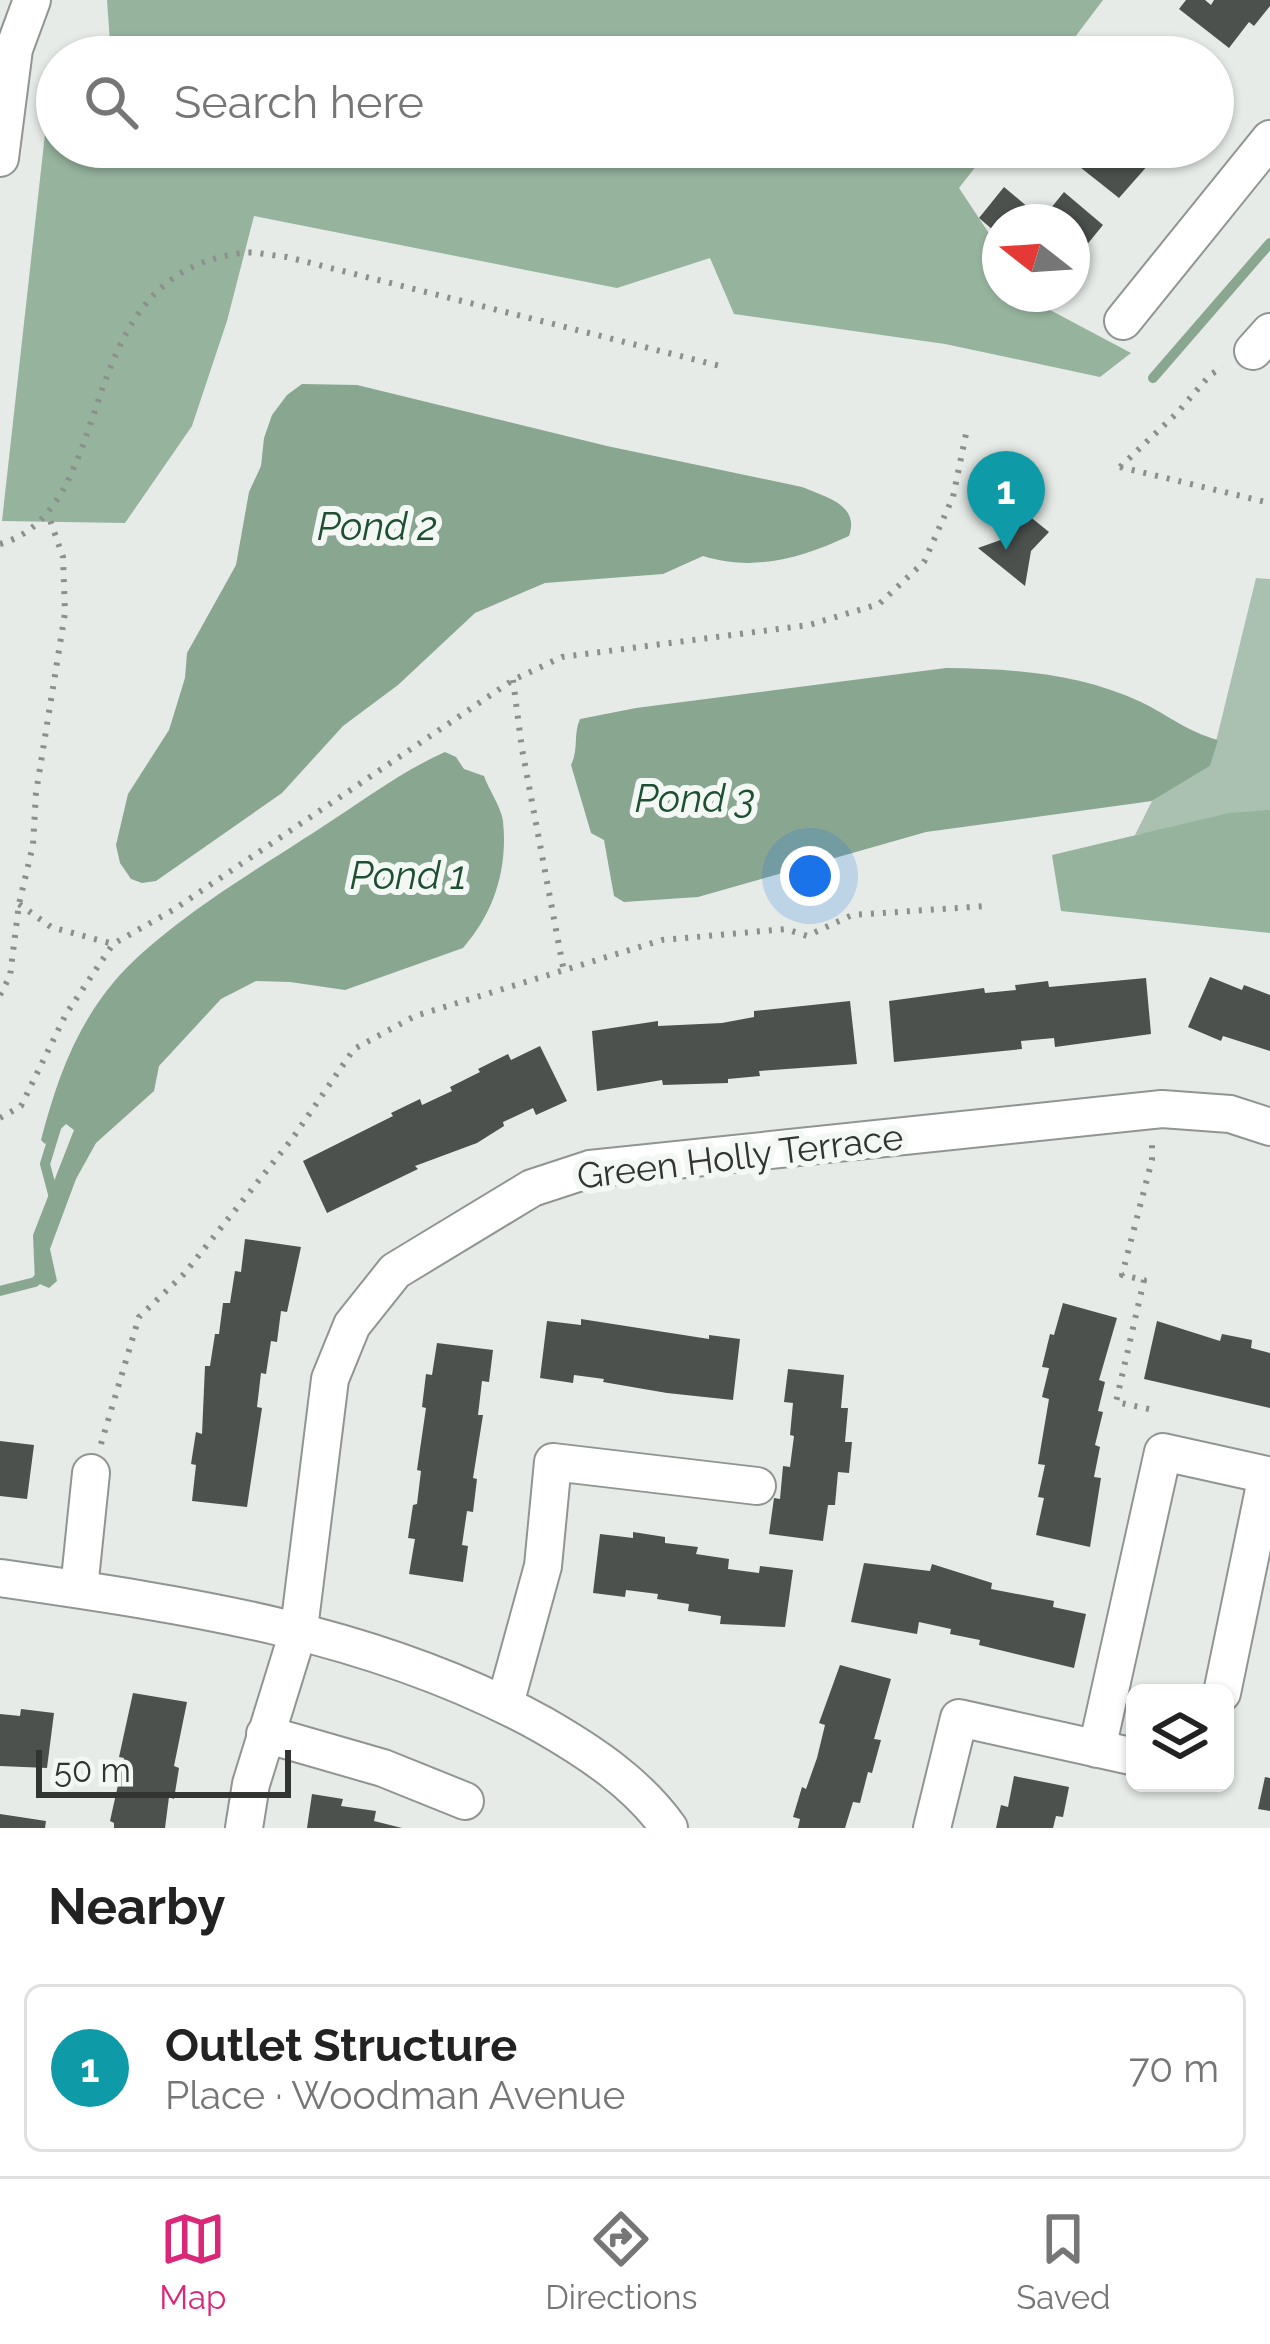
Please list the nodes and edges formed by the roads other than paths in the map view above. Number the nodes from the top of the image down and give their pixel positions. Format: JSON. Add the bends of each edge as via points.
{"nodes":[{"id":1,"x":32,"y":0,"type":"edge"},
{"id":2,"x":7,"y":48,"type":"edge"},
{"id":3,"x":1270,"y":139,"type":"edge"},
{"id":4,"x":0,"y":158,"type":"edge"},
{"id":5,"x":1123,"y":321,"type":"dead end"},
{"id":6,"x":1270,"y":1127,"type":"edge"},
{"id":7,"x":91,"y":1473,"type":"road end"},
{"id":8,"x":757,"y":1486,"type":"dead end"},
{"id":9,"x":0,"y":1578,"type":"edge"},
{"id":10,"x":79,"y":1589,"type":"junction"},
{"id":11,"x":299,"y":1629,"type":"junction"},
{"id":12,"x":1224,"y":1684,"type":"edge"},
{"id":13,"x":505,"y":1704,"type":"junction"},
{"id":14,"x":265,"y":1734,"type":"junction"},
{"id":15,"x":1097,"y":1749,"type":"junction"},
{"id":16,"x":1126,"y":1755,"type":"edge"},
{"id":17,"x":465,"y":1801,"type":"dead end"},
{"id":18,"x":244,"y":1828,"type":"edge"},
{"id":19,"x":669,"y":1828,"type":"edge"},
{"id":20,"x":932,"y":1828,"type":"edge"}],
"edges":[{"from":1,"to":2,"type":"street"},
{"from":2,"to":4,"type":"street"},
{"from":3,"to":5,"type":"street"},
{"from":6,"to":11,"type":"street","name":"Green Holly Terrace","via":[[1162,1108],[590,1169],[532,1188],[395,1271],[352,1325],[330,1379]]},
{"from":7,"to":10,"type":"street"},
{"from":8,"to":13,"type":"street","via":[[553,1462],[543,1566]]},
{"from":9,"to":10,"type":"street"},
{"from":10,"to":11,"type":"street"},
{"from":11,"to":13,"type":"street"},
{"from":11,"to":14,"type":"street","name":"Green Holly Terrace"},
{"from":12,"to":15,"type":"street","via":[[1268,1475],[1163,1452]]},
{"from":13,"to":19,"type":"street","via":[[584,1748]]},
{"from":14,"to":17,"type":"street"},
{"from":14,"to":18,"type":"street","name":"Green Holly Terrace"},
{"from":15,"to":16,"type":"street"},
{"from":15,"to":20,"type":"street","via":[[959,1718]]}]}
